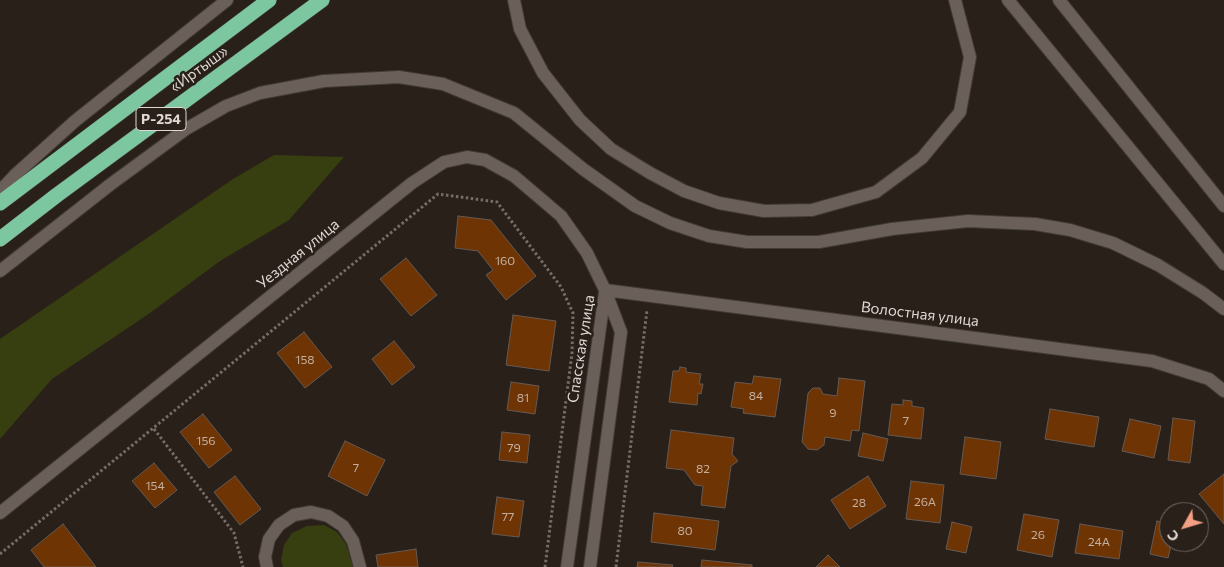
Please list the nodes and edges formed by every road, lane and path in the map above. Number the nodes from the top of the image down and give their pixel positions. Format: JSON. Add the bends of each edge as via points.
{"nodes":[{"id":1,"x":227,"y":0,"type":"edge"},
{"id":2,"x":269,"y":0,"type":"edge"},
{"id":3,"x":322,"y":0,"type":"edge"},
{"id":4,"x":514,"y":0,"type":"edge"},
{"id":5,"x":955,"y":0,"type":"edge"},
{"id":6,"x":1008,"y":0,"type":"edge"},
{"id":7,"x":1059,"y":0,"type":"edge"},
{"id":8,"x":0,"y":191,"type":"edge"},
{"id":9,"x":0,"y":203,"type":"edge"},
{"id":10,"x":1224,"y":206,"type":"edge"},
{"id":11,"x":0,"y":239,"type":"edge"},
{"id":12,"x":1224,"y":264,"type":"edge"},
{"id":13,"x":0,"y":271,"type":"edge"},
{"id":14,"x":605,"y":290,"type":"junction"},
{"id":15,"x":649,"y":296,"type":"junction"},
{"id":16,"x":1224,"y":309,"type":"edge"},
{"id":17,"x":1224,"y":391,"type":"edge"},
{"id":18,"x":154,"y":429,"type":"junction"},
{"id":19,"x":0,"y":513,"type":"edge"},
{"id":20,"x":0,"y":554,"type":"edge"},
{"id":21,"x":243,"y":567,"type":"edge"},
{"id":22,"x":267,"y":567,"type":"edge"},
{"id":23,"x":360,"y":567,"type":"edge"},
{"id":24,"x":545,"y":567,"type":"edge"},
{"id":25,"x":566,"y":567,"type":"edge"},
{"id":26,"x":590,"y":567,"type":"edge"},
{"id":27,"x":616,"y":567,"type":"edge"}],
"edges":[{"from":1,"to":8,"type":"street","via":[[75,121]]},
{"from":2,"to":9,"type":"highway","name":"«Иртыш»","number":"Р-254"},
{"from":3,"to":11,"type":"highway","name":"«Иртыш»","number":"Р-254"},
{"from":4,"to":5,"type":"street","via":[[520,28],[543,73],[580,120],[611,149],[650,174],[684,190],[719,203],[764,211],[812,210],[876,192],[922,158],[960,112],[970,57]]},
{"from":6,"to":12,"type":"street"},
{"from":7,"to":10,"type":"street"},
{"from":13,"to":16,"type":"street","via":[[186,129],[226,106],[260,93],[324,81],[399,77],[443,84],[514,113],[635,206],[670,223],[709,236],[747,242],[820,242],[892,229],[968,221],[1035,224],[1113,243],[1165,270]]},
{"from":14,"to":15,"type":"street","name":"Волостная улица"},
{"from":14,"to":19,"type":"street","name":"Уездная улица","via":[[587,253],[561,216],[514,176],[485,160],[467,157],[444,162],[412,183]]},
{"from":14,"to":25,"type":"street","name":"Спасская улица"},
{"from":14,"to":26,"type":"street","name":"Спасская улица","via":[[621,332]]},
{"from":15,"to":17,"type":"street","name":"Волостная улица","via":[[1152,361],[1209,379]]},
{"from":15,"to":27,"type":"path"},
{"from":18,"to":20,"type":"path"},
{"from":18,"to":21,"type":"path","via":[[234,533]]},
{"from":18,"to":24,"type":"path","via":[[438,194],[496,202],[561,287],[573,313],[572,353]]},
{"from":22,"to":23,"type":"street","via":[[265,557],[269,540],[279,525],[294,515],[311,512],[328,516],[343,526],[353,541]]}]}
